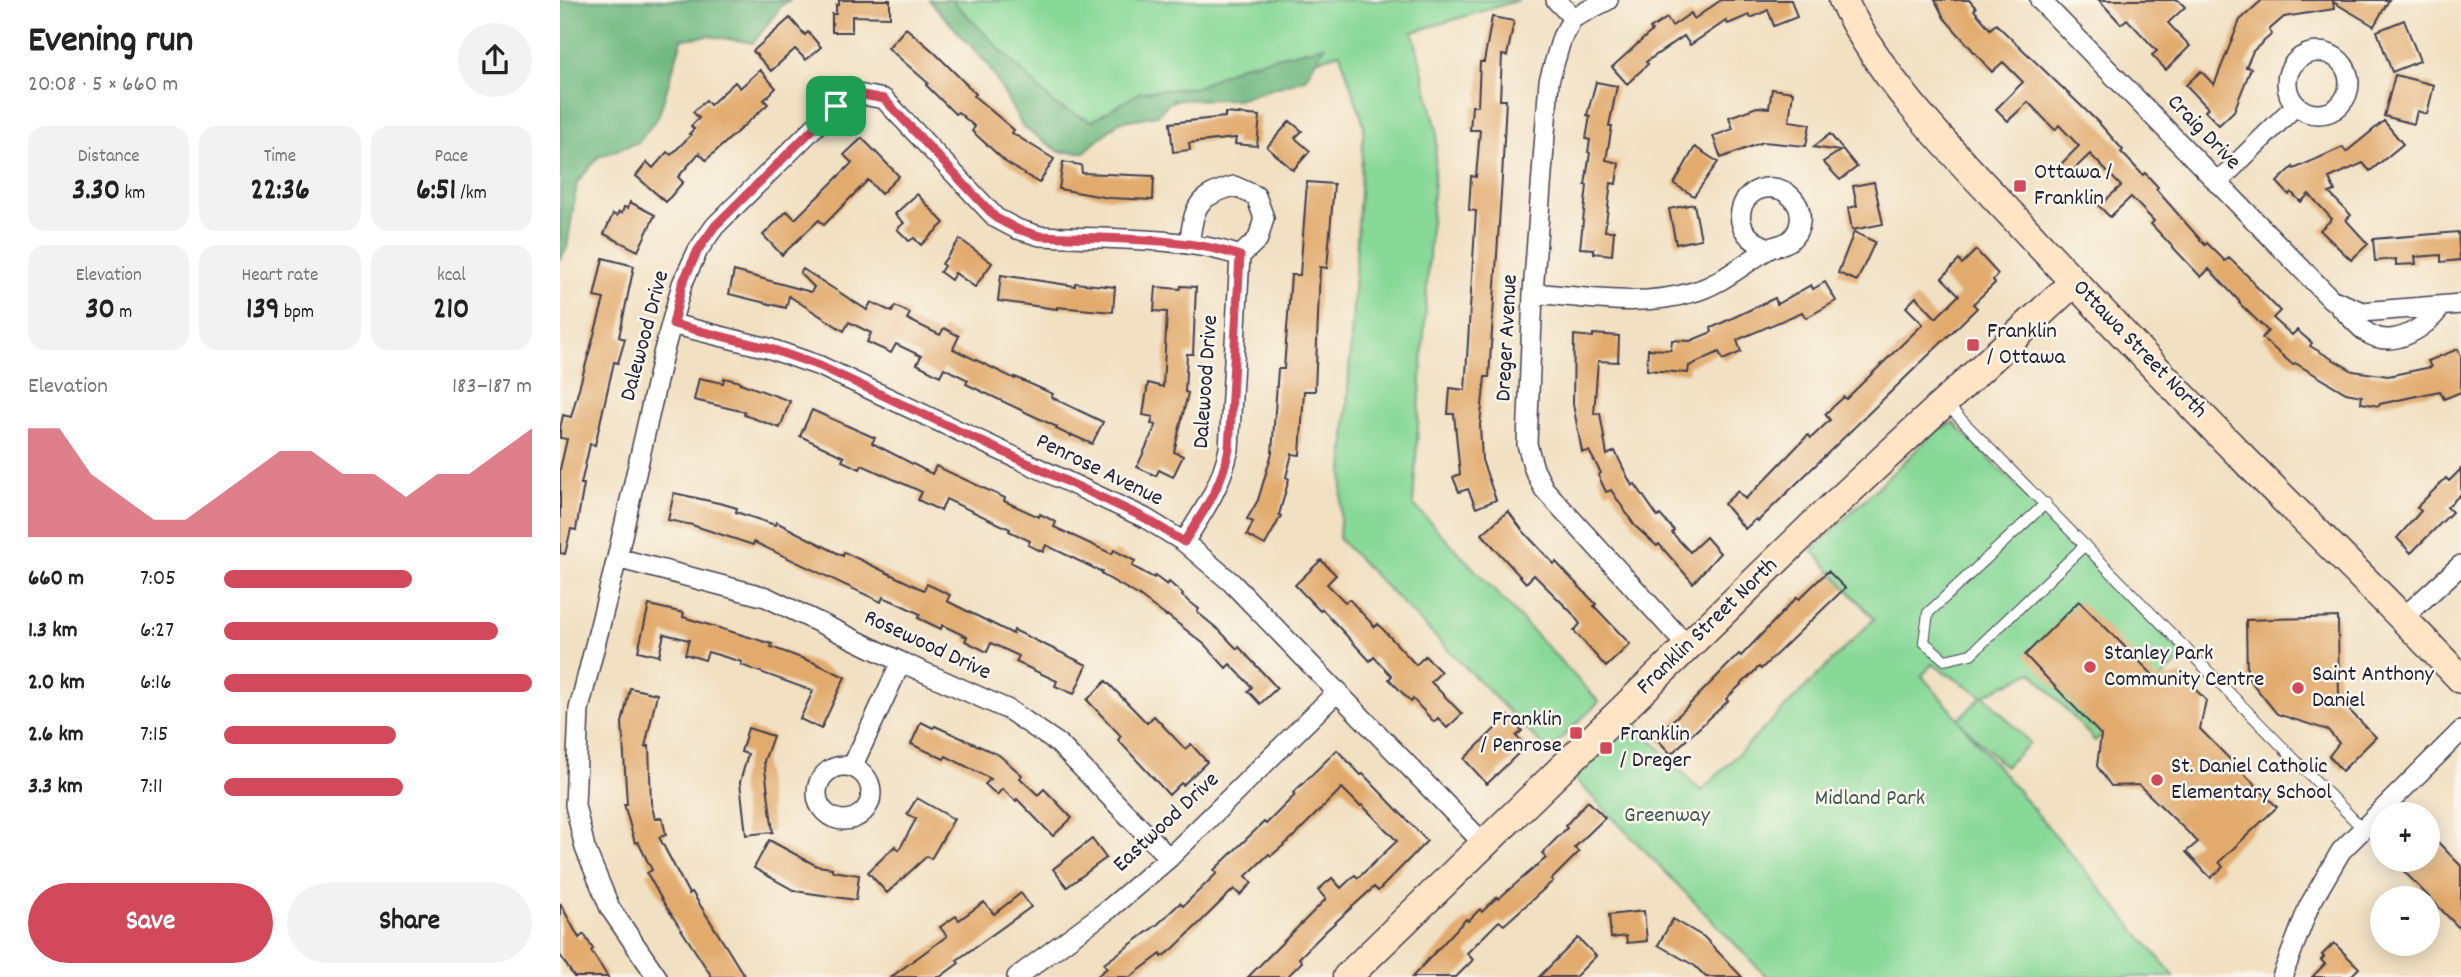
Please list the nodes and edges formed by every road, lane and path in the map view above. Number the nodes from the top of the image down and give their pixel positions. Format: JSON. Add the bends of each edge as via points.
{"nodes":[{"id":1,"x":1556,"y":0,"type":"edge"},
{"id":2,"x":1608,"y":0,"type":"edge"},
{"id":3,"x":1843,"y":0,"type":"edge"},
{"id":4,"x":2040,"y":0,"type":"edge"},
{"id":5,"x":1573,"y":18,"type":"junction"},
{"id":6,"x":2296,"y":105,"type":"dead end"},
{"id":7,"x":2217,"y":183,"type":"junction"},
{"id":8,"x":1189,"y":244,"type":"junction"},
{"id":9,"x":1770,"y":248,"type":"dead end"},
{"id":10,"x":1240,"y":256,"type":"junction"},
{"id":11,"x":2074,"y":282,"type":"junction"},
{"id":12,"x":1534,"y":293,"type":"junction"},
{"id":13,"x":2332,"y":299,"type":"junction"},
{"id":14,"x":2451,"y":305,"type":"edge"},
{"id":15,"x":673,"y":324,"type":"junction"},
{"id":16,"x":1944,"y":401,"type":"junction"},
{"id":17,"x":2046,"y":503,"type":"junction"},
{"id":18,"x":1184,"y":542,"type":"junction"},
{"id":19,"x":2085,"y":545,"type":"junction"},
{"id":20,"x":618,"y":558,"type":"junction"},
{"id":21,"x":2461,"y":565,"type":"edge"},
{"id":22,"x":2404,"y":617,"type":"junction"},
{"id":23,"x":1686,"y":646,"type":"junction"},
{"id":24,"x":901,"y":662,"type":"junction"},
{"id":25,"x":2461,"y":679,"type":"edge"},
{"id":26,"x":1338,"y":691,"type":"junction"},
{"id":27,"x":2461,"y":731,"type":"edge"},
{"id":28,"x":852,"y":766,"type":"dead end"},
{"id":29,"x":2362,"y":828,"type":"junction"},
{"id":30,"x":1484,"y":844,"type":"junction"},
{"id":31,"x":1169,"y":858,"type":"junction"},
{"id":32,"x":657,"y":977,"type":"edge"},
{"id":33,"x":1017,"y":977,"type":"edge"},
{"id":34,"x":1347,"y":977,"type":"edge"},
{"id":35,"x":2282,"y":977,"type":"edge"}],
"edges":[{"from":1,"to":5,"type":"street"},
{"from":2,"to":5,"type":"street"},
{"from":3,"to":11,"type":"street","name":"Ottawa Street North","via":[[1915,111]]},
{"from":4,"to":7,"type":"street","name":"Craig Drive"},
{"from":5,"to":12,"type":"street","name":"Dreger Avenue","via":[[1562,37],[1549,81]]},
{"from":6,"to":7,"type":"street"},
{"from":7,"to":13,"type":"street","name":"Craig Drive"},
{"from":8,"to":10,"type":"street","name":"Dalewood Drive"},
{"from":8,"to":10,"type":"street","via":[[1194,210],[1212,192],[1234,186],[1256,196],[1264,218],[1258,239]]},
{"from":8,"to":15,"type":"street","name":"Dalewood Drive","via":[[1040,236],[1017,229],[996,218],[884,99],[858,94],[836,106],[715,226],[682,284]]},
{"from":9,"to":12,"type":"street","via":[[1735,271],[1682,295],[1644,302]]},
{"from":10,"to":18,"type":"street","name":"Dalewood Drive","via":[[1229,449],[1215,493]]},
{"from":11,"to":16,"type":"street","name":"Franklin Street North"},
{"from":11,"to":22,"type":"street","name":"Ottawa Street North"},
{"from":12,"to":23,"type":"street","name":"Dreger Avenue","via":[[1527,444],[1534,470],[1544,489]]},
{"from":13,"to":14,"type":"street","name":"Craig Drive","via":[[2362,312]]},
{"from":13,"to":14,"type":"street","name":"Craig Drive","via":[[2369,334],[2386,339],[2418,330]]},
{"from":15,"to":18,"type":"street","name":"Penrose Avenue","via":[[820,366],[1145,518]]},
{"from":15,"to":20,"type":"street","name":"Dalewood Drive"},
{"from":16,"to":17,"type":"lane"},
{"from":16,"to":23,"type":"street","name":"Franklin Street North"},
{"from":17,"to":19,"type":"lane"},
{"from":17,"to":19,"type":"lane","via":[[1928,613],[1924,642],[1945,660],[1971,654]]},
{"from":18,"to":26,"type":"street","name":"Penrose Avenue","via":[[1232,583]]},
{"from":19,"to":29,"type":"lane"},
{"from":20,"to":24,"type":"street","name":"Rosewood Drive","via":[[766,597]]},
{"from":20,"to":32,"type":"street","name":"Dalewood Drive","via":[[579,709],[575,805],[585,848],[610,908]]},
{"from":21,"to":22,"type":"street"},
{"from":22,"to":25,"type":"street","name":"Ottawa Street North"},
{"from":23,"to":30,"type":"street","name":"Franklin Street North"},
{"from":24,"to":28,"type":"street"},
{"from":24,"to":31,"type":"street","name":"Rosewood Drive","via":[[1009,710],[1059,744]]},
{"from":26,"to":30,"type":"street","name":"Penrose Avenue"},
{"from":26,"to":31,"type":"street","name":"Eastwood Drive"},
{"from":27,"to":29,"type":"street"},
{"from":29,"to":35,"type":"street","via":[[2341,851],[2309,905]]},
{"from":30,"to":34,"type":"street","name":"Franklin Street North"},
{"from":31,"to":33,"type":"street","name":"Eastwood Drive"}]}
